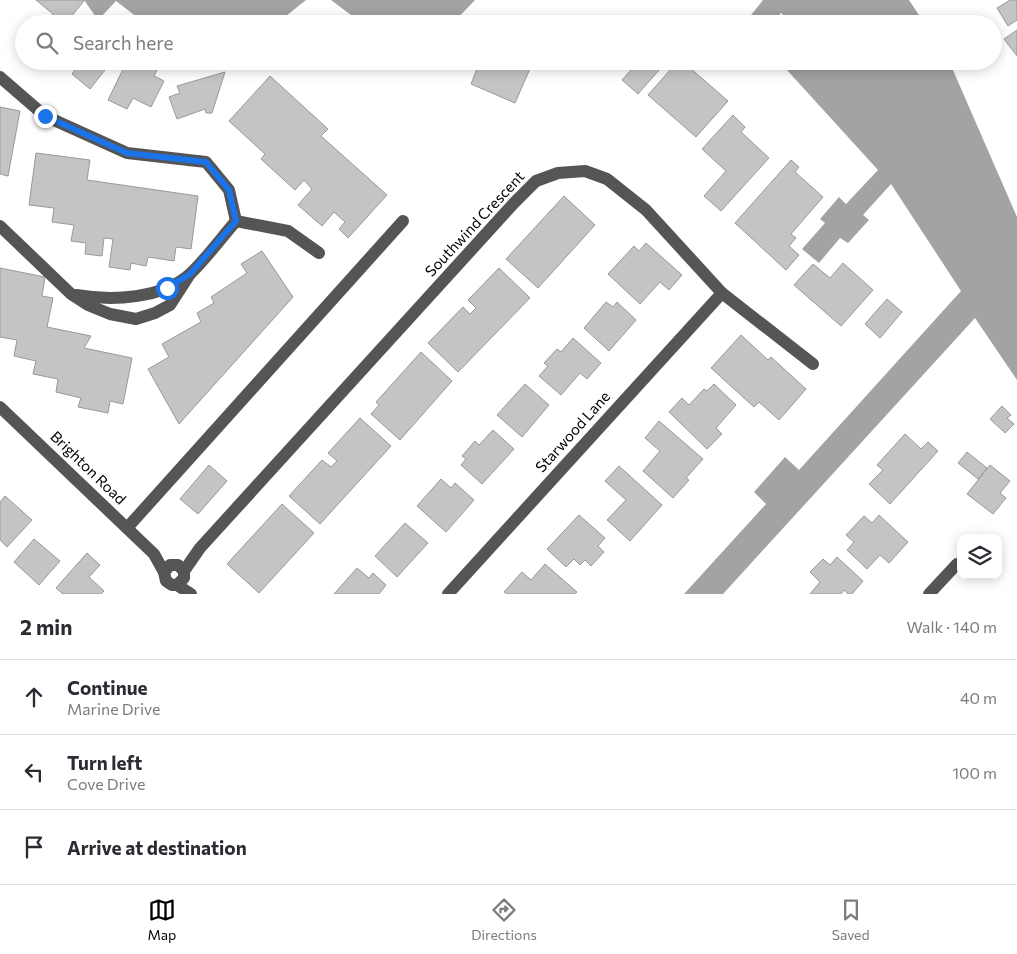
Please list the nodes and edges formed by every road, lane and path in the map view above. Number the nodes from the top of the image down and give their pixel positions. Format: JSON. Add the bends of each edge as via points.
{"nodes":[{"id":1,"x":0,"y":77,"type":"edge"},
{"id":2,"x":236,"y":221,"type":"junction"},
{"id":3,"x":403,"y":221,"type":"dead end"},
{"id":4,"x":0,"y":226,"type":"edge"},
{"id":5,"x":319,"y":253,"type":"dead end"},
{"id":6,"x":190,"y":274,"type":"junction"},
{"id":7,"x":722,"y":293,"type":"junction"},
{"id":8,"x":72,"y":294,"type":"junction"},
{"id":9,"x":813,"y":364,"type":"dead end"},
{"id":10,"x":0,"y":407,"type":"edge"},
{"id":11,"x":127,"y":528,"type":"junction"},
{"id":12,"x":957,"y":564,"type":"dead end"},
{"id":13,"x":177,"y":572,"type":"junction"},
{"id":14,"x":191,"y":594,"type":"edge"},
{"id":15,"x":195,"y":594,"type":"edge"},
{"id":16,"x":448,"y":594,"type":"edge"},
{"id":17,"x":929,"y":594,"type":"edge"}],
"edges":[{"from":1,"to":2,"type":"street","via":[[45,116],[127,153],[206,162],[229,190]]},
{"from":2,"to":5,"type":"street","via":[[288,231]]},
{"from":2,"to":6,"type":"street"},
{"from":3,"to":11,"type":"street"},
{"from":4,"to":8,"type":"street"},
{"from":6,"to":8,"type":"street","via":[[167,288],[134,297],[94,298]]},
{"from":6,"to":8,"type":"street","via":[[170,305],[136,319],[88,306]]},
{"from":7,"to":9,"type":"street","name":"Southwind Crescent"},
{"from":7,"to":13,"type":"street","name":"Southwind Crescent","via":[[646,210],[607,179],[585,171],[558,173],[536,182]]},
{"from":7,"to":16,"type":"street","name":"Starwood Lane"},
{"from":10,"to":11,"type":"street","name":"Brighton Road"},
{"from":11,"to":13,"type":"street","name":"Brighton Road"},
{"from":12,"to":17,"type":"street"},
{"from":13,"to":14,"type":"street","name":"Brighton Road"},
{"from":13,"to":15,"type":"street","name":"Brighton Road"}]}
